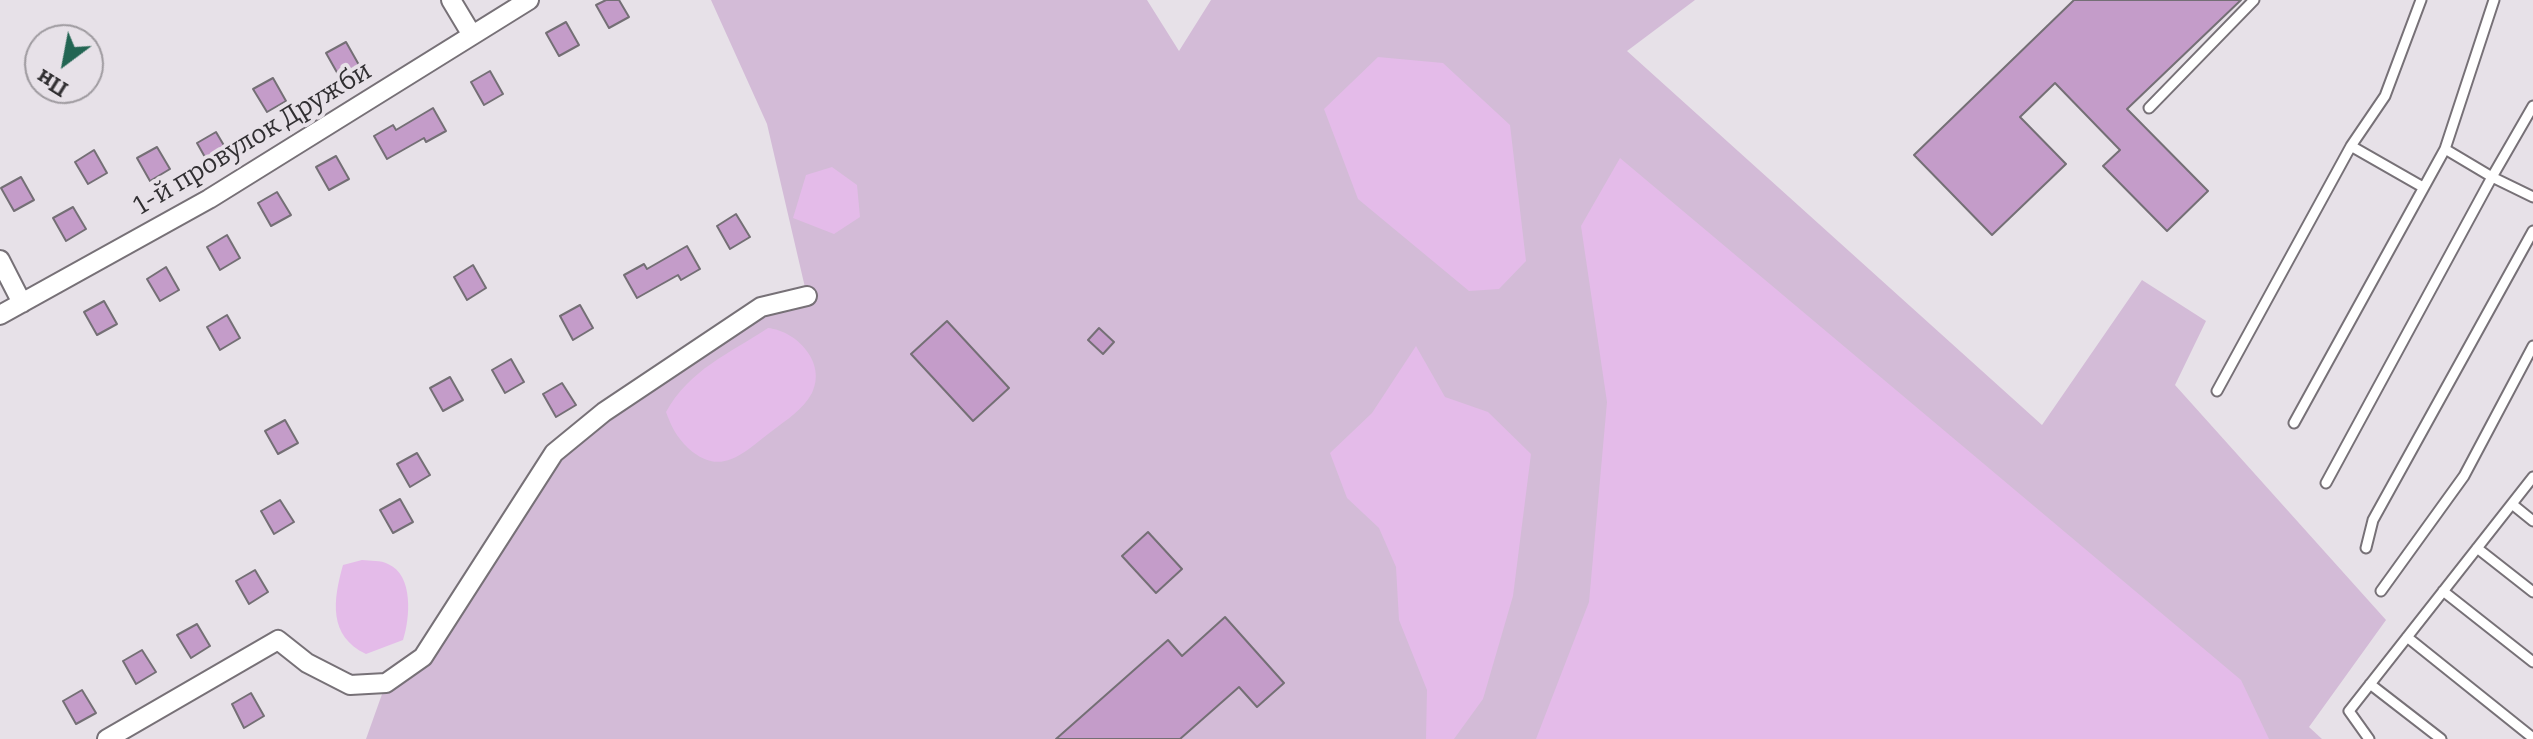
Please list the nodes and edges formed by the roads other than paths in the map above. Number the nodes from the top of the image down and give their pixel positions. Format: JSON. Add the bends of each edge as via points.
{"nodes":[{"id":1,"x":451,"y":0,"type":"edge"},
{"id":2,"x":529,"y":0,"type":"edge"},
{"id":3,"x":2254,"y":0,"type":"edge"},
{"id":4,"x":2421,"y":0,"type":"edge"},
{"id":5,"x":2494,"y":0,"type":"edge"},
{"id":6,"x":472,"y":35,"type":"junction"},
{"id":7,"x":2533,"y":106,"type":"edge"},
{"id":8,"x":2149,"y":108,"type":"dead end"},
{"id":9,"x":2351,"y":146,"type":"junction"},
{"id":10,"x":2445,"y":149,"type":"junction"},
{"id":11,"x":2492,"y":177,"type":"junction"},
{"id":12,"x":2421,"y":186,"type":"junction"},
{"id":13,"x":2533,"y":197,"type":"edge"},
{"id":14,"x":2533,"y":231,"type":"edge"},
{"id":15,"x":0,"y":260,"type":"edge"},
{"id":16,"x":807,"y":296,"type":"dead end"},
{"id":17,"x":22,"y":303,"type":"junction"},
{"id":18,"x":0,"y":315,"type":"edge"},
{"id":19,"x":2533,"y":346,"type":"edge"},
{"id":20,"x":2217,"y":391,"type":"dead end"},
{"id":21,"x":2294,"y":423,"type":"dead end"},
{"id":22,"x":2533,"y":477,"type":"edge"},
{"id":23,"x":2326,"y":483,"type":"dead end"},
{"id":24,"x":2512,"y":504,"type":"junction"},
{"id":25,"x":2533,"y":521,"type":"edge"},
{"id":26,"x":2366,"y":548,"type":"dead end"},
{"id":27,"x":2477,"y":548,"type":"junction"},
{"id":28,"x":2381,"y":591,"type":"dead end"},
{"id":29,"x":2443,"y":591,"type":"junction"},
{"id":30,"x":2533,"y":592,"type":"edge"},
{"id":31,"x":2407,"y":637,"type":"junction"},
{"id":32,"x":2533,"y":662,"type":"edge"},
{"id":33,"x":2370,"y":684,"type":"junction"},
{"id":34,"x":2533,"y":738,"type":"edge"},
{"id":35,"x":107,"y":739,"type":"edge"},
{"id":36,"x":2369,"y":739,"type":"edge"},
{"id":37,"x":2441,"y":739,"type":"edge"}],
"edges":[{"from":1,"to":6,"type":"street"},
{"from":2,"to":6,"type":"street","name":"1-й провулок Дружби"},
{"from":3,"to":8,"type":"lane"},
{"from":4,"to":9,"type":"lane","via":[[2385,96]]},
{"from":5,"to":10,"type":"lane"},
{"from":6,"to":17,"type":"street","name":"1-й провулок Дружби","via":[[209,199]]},
{"from":7,"to":11,"type":"lane"},
{"from":9,"to":12,"type":"lane"},
{"from":9,"to":20,"type":"lane"},
{"from":10,"to":11,"type":"lane"},
{"from":10,"to":12,"type":"lane"},
{"from":11,"to":13,"type":"lane"},
{"from":11,"to":23,"type":"lane"},
{"from":12,"to":21,"type":"lane"},
{"from":14,"to":26,"type":"lane","via":[[2373,520]]},
{"from":15,"to":17,"type":"street"},
{"from":16,"to":35,"type":"street","via":[[761,307],[604,412],[554,453],[423,657],[386,683],[350,685],[307,663],[278,640]]},
{"from":17,"to":18,"type":"street","name":"1-й провулок Дружби"},
{"from":19,"to":28,"type":"lane","via":[[2464,476]]},
{"from":22,"to":24,"type":"lane"},
{"from":24,"to":25,"type":"lane"},
{"from":24,"to":27,"type":"lane"},
{"from":27,"to":29,"type":"lane"},
{"from":27,"to":30,"type":"lane"},
{"from":29,"to":31,"type":"lane"},
{"from":29,"to":32,"type":"lane"},
{"from":31,"to":33,"type":"lane"},
{"from":31,"to":34,"type":"lane"},
{"from":33,"to":36,"type":"lane","via":[[2349,711]]},
{"from":33,"to":37,"type":"lane"}]}
